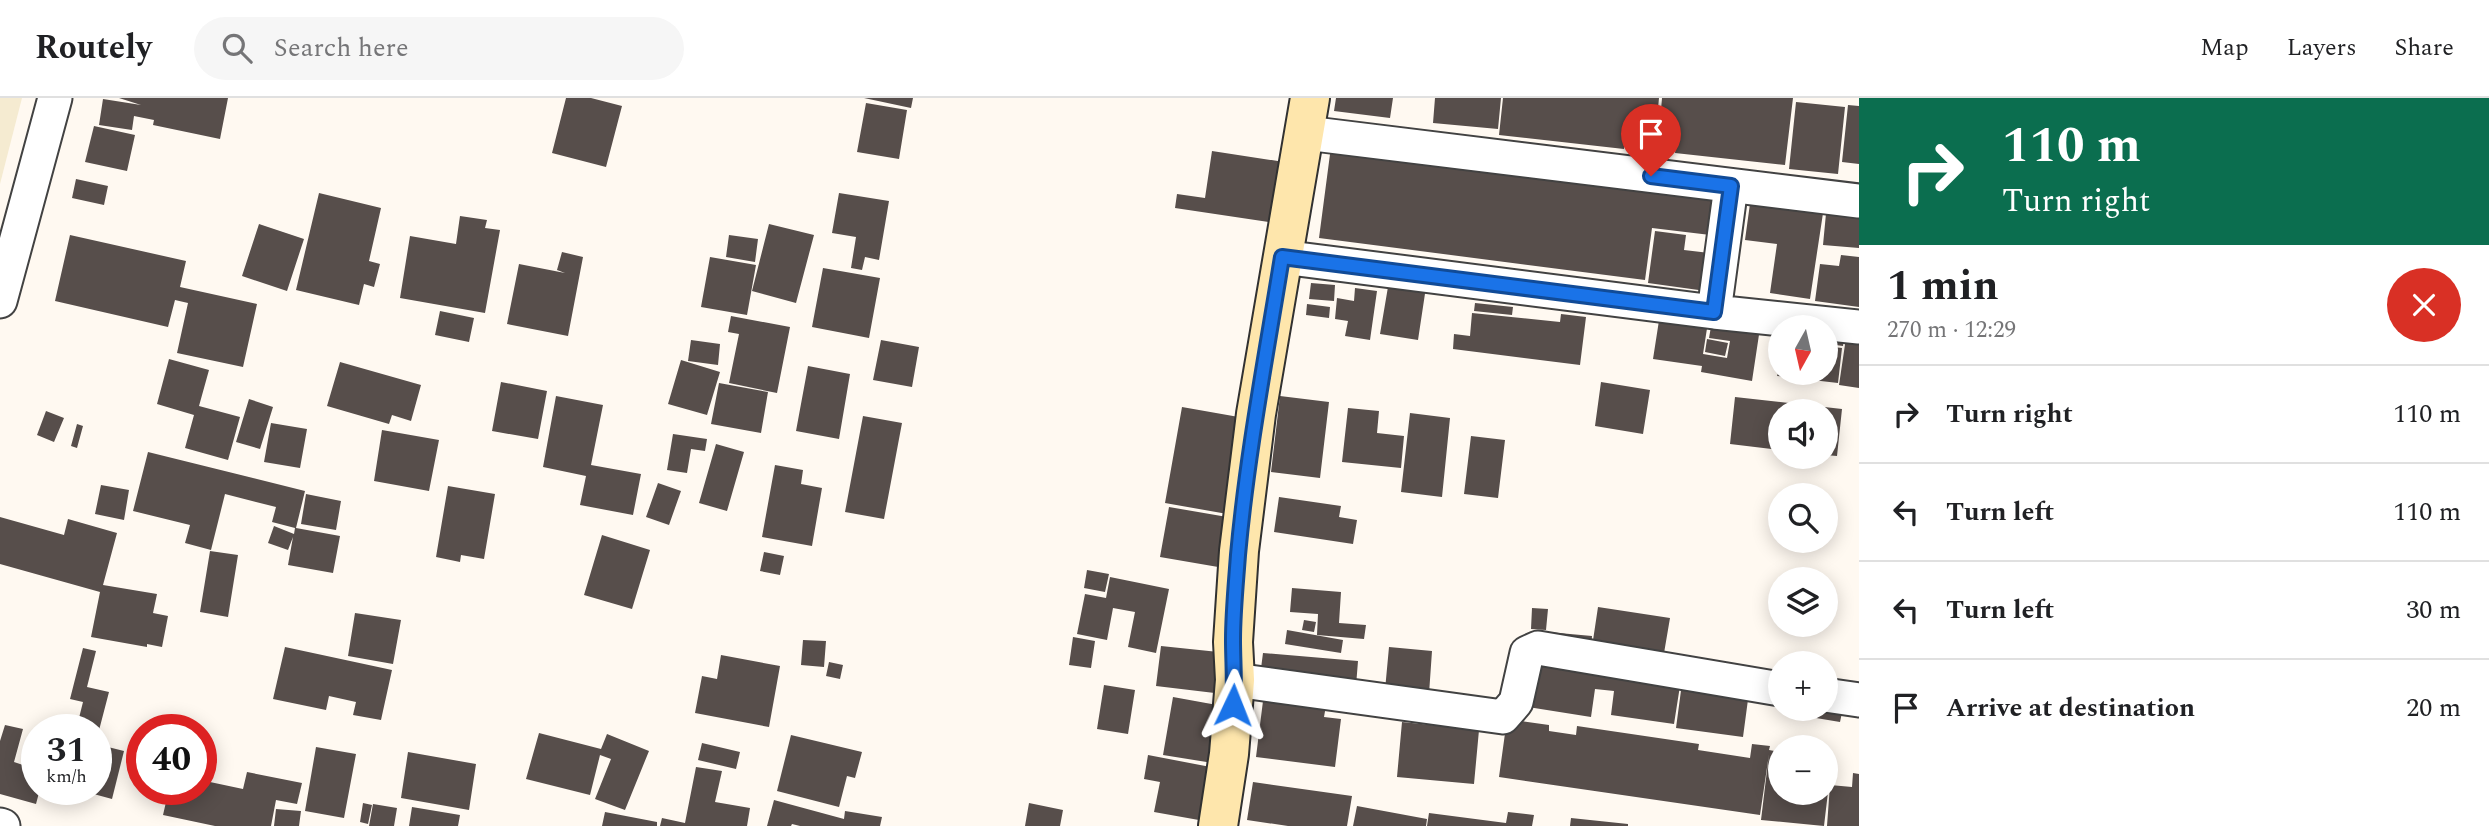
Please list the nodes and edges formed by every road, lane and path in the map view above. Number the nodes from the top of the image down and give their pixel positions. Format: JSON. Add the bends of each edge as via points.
{"nodes":[{"id":1,"x":55,"y":98,"type":"edge"},
{"id":2,"x":1308,"y":116,"type":"edge"},
{"id":3,"x":1731,"y":186,"type":"junction"},
{"id":4,"x":1859,"y":201,"type":"edge"},
{"id":5,"x":1282,"y":257,"type":"junction"},
{"id":6,"x":0,"y":301,"type":"edge"},
{"id":7,"x":1714,"y":312,"type":"junction"},
{"id":8,"x":1859,"y":327,"type":"edge"},
{"id":9,"x":1236,"y":680,"type":"junction"},
{"id":10,"x":1768,"y":687,"type":"edge"},
{"id":11,"x":1838,"y":697,"type":"edge"},
{"id":12,"x":1859,"y":701,"type":"edge"},
{"id":13,"x":1218,"y":826,"type":"edge"}],
"edges":[{"from":1,"to":6,"type":"street"},
{"from":2,"to":3,"type":"street"},
{"from":2,"to":5,"type":"street"},
{"from":3,"to":4,"type":"street"},
{"from":3,"to":7,"type":"street"},
{"from":5,"to":7,"type":"street"},
{"from":5,"to":9,"type":"street","via":[[1239,551],[1233,642]]},
{"from":7,"to":8,"type":"street"},
{"from":9,"to":10,"type":"street","via":[[1503,717],[1516,702],[1527,653],[1538,648]]},
{"from":9,"to":13,"type":"street"},
{"from":11,"to":12,"type":"street"}]}
